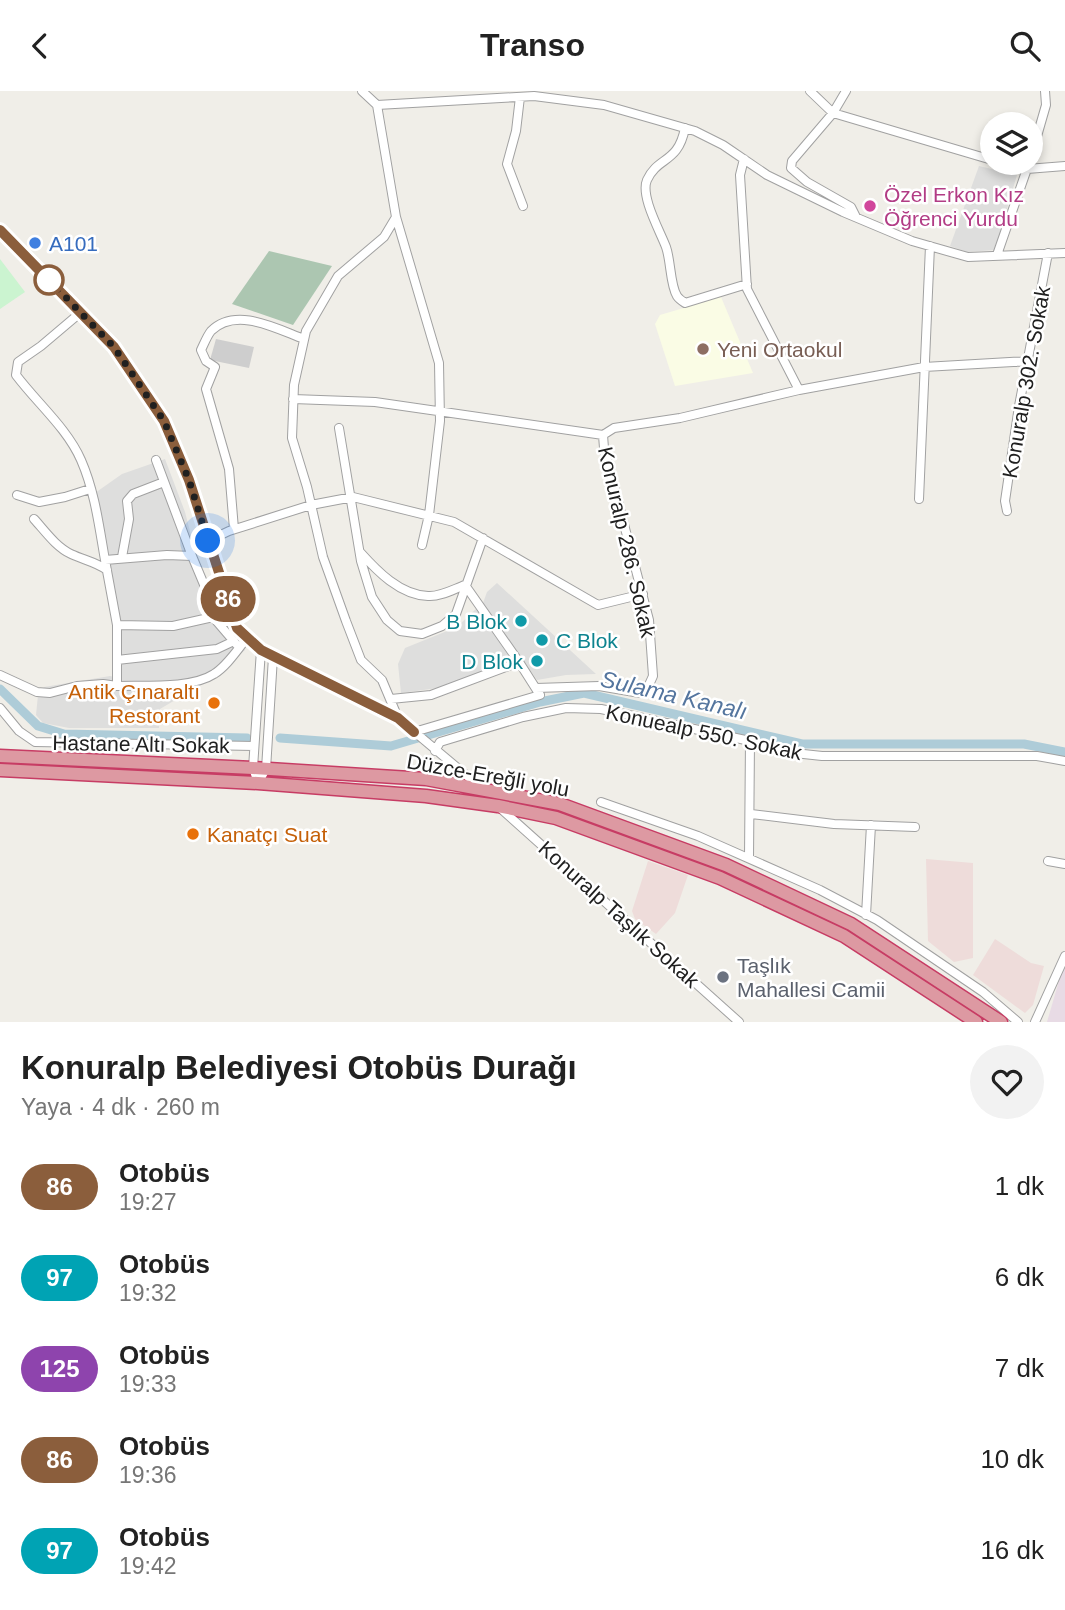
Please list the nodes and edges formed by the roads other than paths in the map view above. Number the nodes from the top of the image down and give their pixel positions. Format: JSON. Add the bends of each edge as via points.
{"nodes":[{"id":1,"x":363,"y":91,"type":"edge"},
{"id":2,"x":810,"y":91,"type":"edge"},
{"id":3,"x":846,"y":91,"type":"edge"},
{"id":4,"x":1045,"y":91,"type":"edge"},
{"id":5,"x":499,"y":95,"type":"edge"},
{"id":6,"x":520,"y":97,"type":"junction"},
{"id":7,"x":377,"y":105,"type":"junction"},
{"id":8,"x":834,"y":113,"type":"junction"},
{"id":9,"x":1043,"y":115,"type":"edge"},
{"id":10,"x":685,"y":128,"type":"junction"},
{"id":11,"x":980,"y":156,"type":"edge"},
{"id":12,"x":744,"y":159,"type":"junction"},
{"id":13,"x":1043,"y":166,"type":"edge"},
{"id":14,"x":1065,"y":166,"type":"edge"},
{"id":15,"x":1025,"y":175,"type":"edge"},
{"id":16,"x":523,"y":206,"type":"dead end"},
{"id":17,"x":396,"y":217,"type":"junction"},
{"id":18,"x":856,"y":217,"type":"junction"},
{"id":19,"x":0,"y":230,"type":"edge"},
{"id":20,"x":930,"y":246,"type":"junction"},
{"id":21,"x":1048,"y":253,"type":"junction"},
{"id":22,"x":1065,"y":253,"type":"edge"},
{"id":23,"x":998,"y":255,"type":"junction"},
{"id":24,"x":747,"y":284,"type":"junction"},
{"id":25,"x":80,"y":313,"type":"junction"},
{"id":26,"x":304,"y":339,"type":"junction"},
{"id":27,"x":1029,"y":361,"type":"junction"},
{"id":28,"x":924,"y":367,"type":"junction"},
{"id":29,"x":799,"y":390,"type":"junction"},
{"id":30,"x":293,"y":399,"type":"junction"},
{"id":31,"x":440,"y":411,"type":"junction"},
{"id":32,"x":339,"y":428,"type":"dead end"},
{"id":33,"x":603,"y":435,"type":"junction"},
{"id":34,"x":156,"y":460,"type":"dead end"},
{"id":35,"x":164,"y":482,"type":"junction"},
{"id":36,"x":90,"y":489,"type":"junction"},
{"id":37,"x":17,"y":495,"type":"dead end"},
{"id":38,"x":350,"y":498,"type":"junction"},
{"id":39,"x":919,"y":499,"type":"dead end"},
{"id":40,"x":311,"y":505,"type":"junction"},
{"id":41,"x":1007,"y":511,"type":"dead end"},
{"id":42,"x":429,"y":515,"type":"junction"},
{"id":43,"x":34,"y":519,"type":"dead end"},
{"id":44,"x":234,"y":529,"type":"junction"},
{"id":45,"x":483,"y":538,"type":"junction"},
{"id":46,"x":208,"y":541,"type":"junction"},
{"id":47,"x":422,"y":545,"type":"dead end"},
{"id":48,"x":359,"y":551,"type":"junction"},
{"id":49,"x":192,"y":556,"type":"junction"},
{"id":50,"x":122,"y":557,"type":"junction"},
{"id":51,"x":105,"y":560,"type":"junction"},
{"id":52,"x":107,"y":570,"type":"junction"},
{"id":53,"x":465,"y":585,"type":"junction"},
{"id":54,"x":643,"y":594,"type":"junction"},
{"id":55,"x":213,"y":617,"type":"junction"},
{"id":56,"x":117,"y":625,"type":"junction"},
{"id":57,"x":247,"y":638,"type":"junction"},
{"id":58,"x":237,"y":644,"type":"junction"},
{"id":59,"x":261,"y":650,"type":"junction"},
{"id":60,"x":273,"y":657,"type":"junction"},
{"id":61,"x":117,"y":660,"type":"junction"},
{"id":62,"x":519,"y":662,"type":"junction"},
{"id":63,"x":0,"y":675,"type":"edge"},
{"id":64,"x":117,"y":687,"type":"junction"},
{"id":65,"x":536,"y":688,"type":"junction"},
{"id":66,"x":391,"y":699,"type":"junction"},
{"id":67,"x":0,"y":708,"type":"edge"},
{"id":68,"x":398,"y":718,"type":"junction"},
{"id":69,"x":414,"y":732,"type":"junction"},
{"id":70,"x":750,"y":741,"type":"junction"},
{"id":71,"x":254,"y":746,"type":"junction"},
{"id":72,"x":434,"y":750,"type":"junction"},
{"id":73,"x":0,"y":756,"type":"edge"},
{"id":74,"x":1065,"y":761,"type":"edge"},
{"id":75,"x":259,"y":768,"type":"junction"},
{"id":76,"x":0,"y":770,"type":"edge"},
{"id":77,"x":258,"y":783,"type":"junction"},
{"id":78,"x":482,"y":789,"type":"junction"},
{"id":79,"x":601,"y":802,"type":"dead end"},
{"id":80,"x":498,"y":806,"type":"junction"},
{"id":81,"x":751,"y":814,"type":"junction"},
{"id":82,"x":871,"y":825,"type":"junction"},
{"id":83,"x":915,"y":827,"type":"dead end"},
{"id":84,"x":749,"y":858,"type":"junction"},
{"id":85,"x":1048,"y":861,"type":"dead end"},
{"id":86,"x":1065,"y":864,"type":"edge"},
{"id":87,"x":866,"y":915,"type":"junction"},
{"id":88,"x":1065,"y":956,"type":"edge"},
{"id":89,"x":729,"y":1013,"type":"junction"},
{"id":90,"x":723,"y":1022,"type":"edge"},
{"id":91,"x":739,"y":1022,"type":"edge"},
{"id":92,"x":976,"y":1022,"type":"edge"},
{"id":93,"x":1001,"y":1022,"type":"edge"},
{"id":94,"x":1018,"y":1022,"type":"edge"},
{"id":95,"x":1035,"y":1022,"type":"edge"}],
"edges":[{"from":1,"to":7,"type":"street"},
{"from":2,"to":8,"type":"street"},
{"from":3,"to":8,"type":"street"},
{"from":4,"to":9,"type":"street"},
{"from":5,"to":6,"type":"street"},
{"from":5,"to":7,"type":"street"},
{"from":6,"to":10,"type":"street","via":[[604,105]]},
{"from":6,"to":16,"type":"street","via":[[507,164]]},
{"from":7,"to":17,"type":"street"},
{"from":8,"to":11,"type":"street"},
{"from":8,"to":18,"type":"street","via":[[792,161],[791,168],[851,207]]},
{"from":10,"to":12,"type":"street"},
{"from":10,"to":24,"type":"street","via":[[682,143],[647,180],[645,193],[667,250],[676,295],[685,303]]},
{"from":12,"to":18,"type":"street"},
{"from":12,"to":24,"type":"street","via":[[740,175]]},
{"from":13,"to":14,"type":"street"},
{"from":15,"to":23,"type":"street"},
{"from":17,"to":26,"type":"street","via":[[384,237],[338,276]]},
{"from":17,"to":31,"type":"street","via":[[439,363]]},
{"from":18,"to":20,"type":"street"},
{"from":19,"to":25,"type":"street"},
{"from":20,"to":23,"type":"street","via":[[968,257]]},
{"from":20,"to":28,"type":"street"},
{"from":21,"to":22,"type":"street"},
{"from":21,"to":23,"type":"street"},
{"from":21,"to":27,"type":"street","name":"Konuralp 302. Sokak"},
{"from":24,"to":29,"type":"street"},
{"from":25,"to":36,"type":"street","via":[[18,362],[16,375],[81,459]]},
{"from":25,"to":46,"type":"street","via":[[114,347],[164,421]]},
{"from":26,"to":30,"type":"street"},
{"from":26,"to":44,"type":"street","via":[[256,320],[226,320],[210,332],[201,350],[215,367],[206,389],[229,469]]},
{"from":27,"to":28,"type":"street","name":"Konuralp 286. Sokak"},
{"from":27,"to":41,"type":"street","name":"Konuralp 302. Sokak"},
{"from":28,"to":29,"type":"street","name":"Konuralp 286. Sokak"},
{"from":28,"to":39,"type":"street"},
{"from":29,"to":33,"type":"street","name":"Konuralp 286. Sokak","via":[[614,428]]},
{"from":30,"to":31,"type":"street","via":[[375,402]]},
{"from":30,"to":40,"type":"street","via":[[292,438]]},
{"from":31,"to":33,"type":"street"},
{"from":31,"to":42,"type":"street"},
{"from":32,"to":38,"type":"street"},
{"from":33,"to":54,"type":"street","name":"Konuralp 286. Sokak"},
{"from":34,"to":35,"type":"street"},
{"from":35,"to":49,"type":"street"},
{"from":35,"to":50,"type":"street","via":[[127,501],[129,519]]},
{"from":36,"to":37,"type":"street","via":[[40,502]]},
{"from":36,"to":51,"type":"street"},
{"from":38,"to":40,"type":"street"},
{"from":38,"to":42,"type":"street"},
{"from":38,"to":48,"type":"street"},
{"from":40,"to":44,"type":"street"},
{"from":40,"to":66,"type":"street","via":[[323,557],[362,660],[382,680]]},
{"from":42,"to":45,"type":"street","via":[[454,521]]},
{"from":42,"to":47,"type":"street"},
{"from":43,"to":52,"type":"street","via":[[69,553]]},
{"from":44,"to":46,"type":"street"},
{"from":45,"to":53,"type":"street"},
{"from":45,"to":54,"type":"street","via":[[598,605]]},
{"from":46,"to":57,"type":"street","via":[[237,628]]},
{"from":48,"to":53,"type":"street","via":[[379,574],[408,590],[429,596]]},
{"from":48,"to":53,"type":"street","via":[[372,597],[400,631],[422,634],[442,626],[456,614]]},
{"from":49,"to":50,"type":"street"},
{"from":49,"to":55,"type":"street"},
{"from":50,"to":51,"type":"street"},
{"from":51,"to":52,"type":"street"},
{"from":52,"to":56,"type":"street"},
{"from":53,"to":62,"type":"street"},
{"from":54,"to":65,"type":"street","name":"Konuralp 286. Sokak","via":[[653,675],[648,687],[640,693],[599,686]]},
{"from":55,"to":56,"type":"street","via":[[173,626]]},
{"from":55,"to":58,"type":"street"},
{"from":56,"to":61,"type":"street"},
{"from":57,"to":58,"type":"street"},
{"from":57,"to":59,"type":"street"},
{"from":58,"to":61,"type":"street"},
{"from":58,"to":64,"type":"street","via":[[213,675],[185,684]]},
{"from":59,"to":60,"type":"street"},
{"from":59,"to":71,"type":"street"},
{"from":60,"to":68,"type":"street"},
{"from":60,"to":75,"type":"street"},
{"from":61,"to":64,"type":"street"},
{"from":62,"to":65,"type":"street"},
{"from":62,"to":66,"type":"street","via":[[431,695]]},
{"from":63,"to":64,"type":"street","via":[[37,692],[103,684]]},
{"from":65,"to":69,"type":"street","via":[[540,695]]},
{"from":66,"to":68,"type":"street"},
{"from":67,"to":71,"type":"street","name":"Hastane Altı Sokak","via":[[35,742]]},
{"from":68,"to":69,"type":"street"},
{"from":69,"to":72,"type":"street"},
{"from":70,"to":72,"type":"street","name":"Konuealp 550. Sokak","via":[[601,709],[566,708],[440,742]]},
{"from":70,"to":74,"type":"street","name":"Konuealp 550. Sokak","via":[[785,752],[822,756],[1037,756]]},
{"from":70,"to":81,"type":"street"},
{"from":71,"to":75,"type":"street"},
{"from":72,"to":78,"type":"street"},
{"from":73,"to":75,"type":"highway","name":"Düzce-Ereğli yolu"},
{"from":75,"to":77,"type":"street"},
{"from":75,"to":78,"type":"highway","name":"Düzce-Ereğli yolu","via":[[426,779]]},
{"from":76,"to":77,"type":"highway","name":"Düzce-Ereğli yolu"},
{"from":77,"to":80,"type":"highway","name":"Düzce-Ereğli yolu"},
{"from":78,"to":93,"type":"highway","name":"Düzce-Ereğli yolu","via":[[560,804],[726,865],[851,924]]},
{"from":79,"to":84,"type":"street"},
{"from":80,"to":89,"type":"street","name":"Konuralp Taşlık Sokak"},
{"from":80,"to":92,"type":"highway","name":"Düzce-Ereğli yolu","via":[[556,818],[720,878],[844,936]]},
{"from":81,"to":82,"type":"street"},
{"from":81,"to":84,"type":"street"},
{"from":82,"to":83,"type":"street"},
{"from":82,"to":87,"type":"street"},
{"from":84,"to":87,"type":"street"},
{"from":85,"to":86,"type":"street"},
{"from":87,"to":94,"type":"street","via":[[983,992]]},
{"from":88,"to":95,"type":"street"},
{"from":89,"to":90,"type":"street"},
{"from":89,"to":91,"type":"street","name":"Konuralp Taşlık Sokak"}]}
